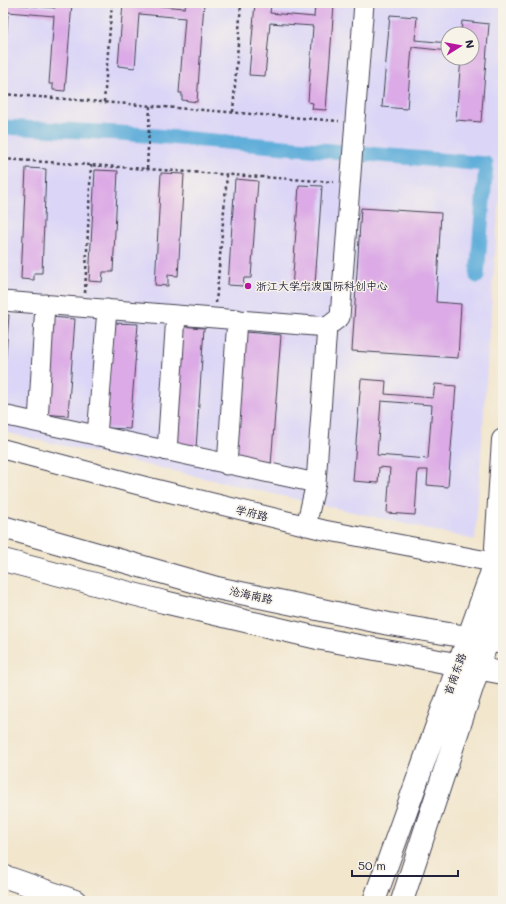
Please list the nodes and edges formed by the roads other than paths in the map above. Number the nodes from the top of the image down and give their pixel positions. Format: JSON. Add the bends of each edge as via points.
{"nodes":[{"id":1,"x":364,"y":3,"type":"edge"},
{"id":2,"x":3,"y":300,"type":"edge"},
{"id":3,"x":45,"y":304,"type":"junction"},
{"id":4,"x":108,"y":309,"type":"junction"},
{"id":5,"x":176,"y":315,"type":"junction"},
{"id":6,"x":237,"y":319,"type":"junction"},
{"id":7,"x":327,"y":327,"type":"junction"},
{"id":8,"x":3,"y":415,"type":"edge"},
{"id":9,"x":38,"y":422,"type":"junction"},
{"id":10,"x":97,"y":436,"type":"junction"},
{"id":11,"x":503,"y":440,"type":"edge"},
{"id":12,"x":3,"y":449,"type":"edge"},
{"id":13,"x":168,"y":451,"type":"junction"},
{"id":14,"x":227,"y":464,"type":"junction"},
{"id":15,"x":316,"y":483,"type":"junction"},
{"id":16,"x":306,"y":526,"type":"junction"},
{"id":17,"x":3,"y":527,"type":"edge"},
{"id":18,"x":3,"y":560,"type":"edge"},
{"id":19,"x":499,"y":563,"type":"edge"},
{"id":20,"x":503,"y":593,"type":"edge"},
{"id":21,"x":486,"y":640,"type":"edge"},
{"id":22,"x":468,"y":666,"type":"junction"},
{"id":23,"x":503,"y":673,"type":"edge"},
{"id":24,"x":3,"y":876,"type":"edge"},
{"id":25,"x":75,"y":901,"type":"edge"},
{"id":26,"x":374,"y":901,"type":"edge"},
{"id":27,"x":402,"y":901,"type":"edge"}],
"edges":[{"from":1,"to":7,"type":"street","via":[[340,317]]},
{"from":2,"to":3,"type":"street"},
{"from":3,"to":4,"type":"street"},
{"from":3,"to":9,"type":"street"},
{"from":4,"to":5,"type":"street"},
{"from":4,"to":10,"type":"street"},
{"from":5,"to":6,"type":"street"},
{"from":5,"to":13,"type":"street"},
{"from":6,"to":7,"type":"street"},
{"from":6,"to":14,"type":"street"},
{"from":7,"to":15,"type":"street"},
{"from":8,"to":9,"type":"street"},
{"from":9,"to":10,"type":"street"},
{"from":10,"to":13,"type":"street"},
{"from":11,"to":19,"type":"main road","name":"首南东路"},
{"from":12,"to":16,"type":"street","name":"学府路"},
{"from":13,"to":14,"type":"street"},
{"from":14,"to":15,"type":"street"},
{"from":15,"to":16,"type":"street"},
{"from":16,"to":19,"type":"street","name":"学府路"},
{"from":17,"to":21,"type":"main road","name":"沧海南路","via":[[217,588],[389,624]]},
{"from":18,"to":22,"type":"main road","via":[[164,602],[315,637]]},
{"from":19,"to":21,"type":"main road","name":"首南东路"},
{"from":20,"to":21,"type":"main road","name":"首南东路"},
{"from":21,"to":22,"type":"main road","name":"首南东路"},
{"from":22,"to":23,"type":"main road"},
{"from":22,"to":26,"type":"main road","name":"首南东路"},
{"from":22,"to":27,"type":"main road","name":"首南东路"},
{"from":24,"to":25,"type":"main road"}]}
